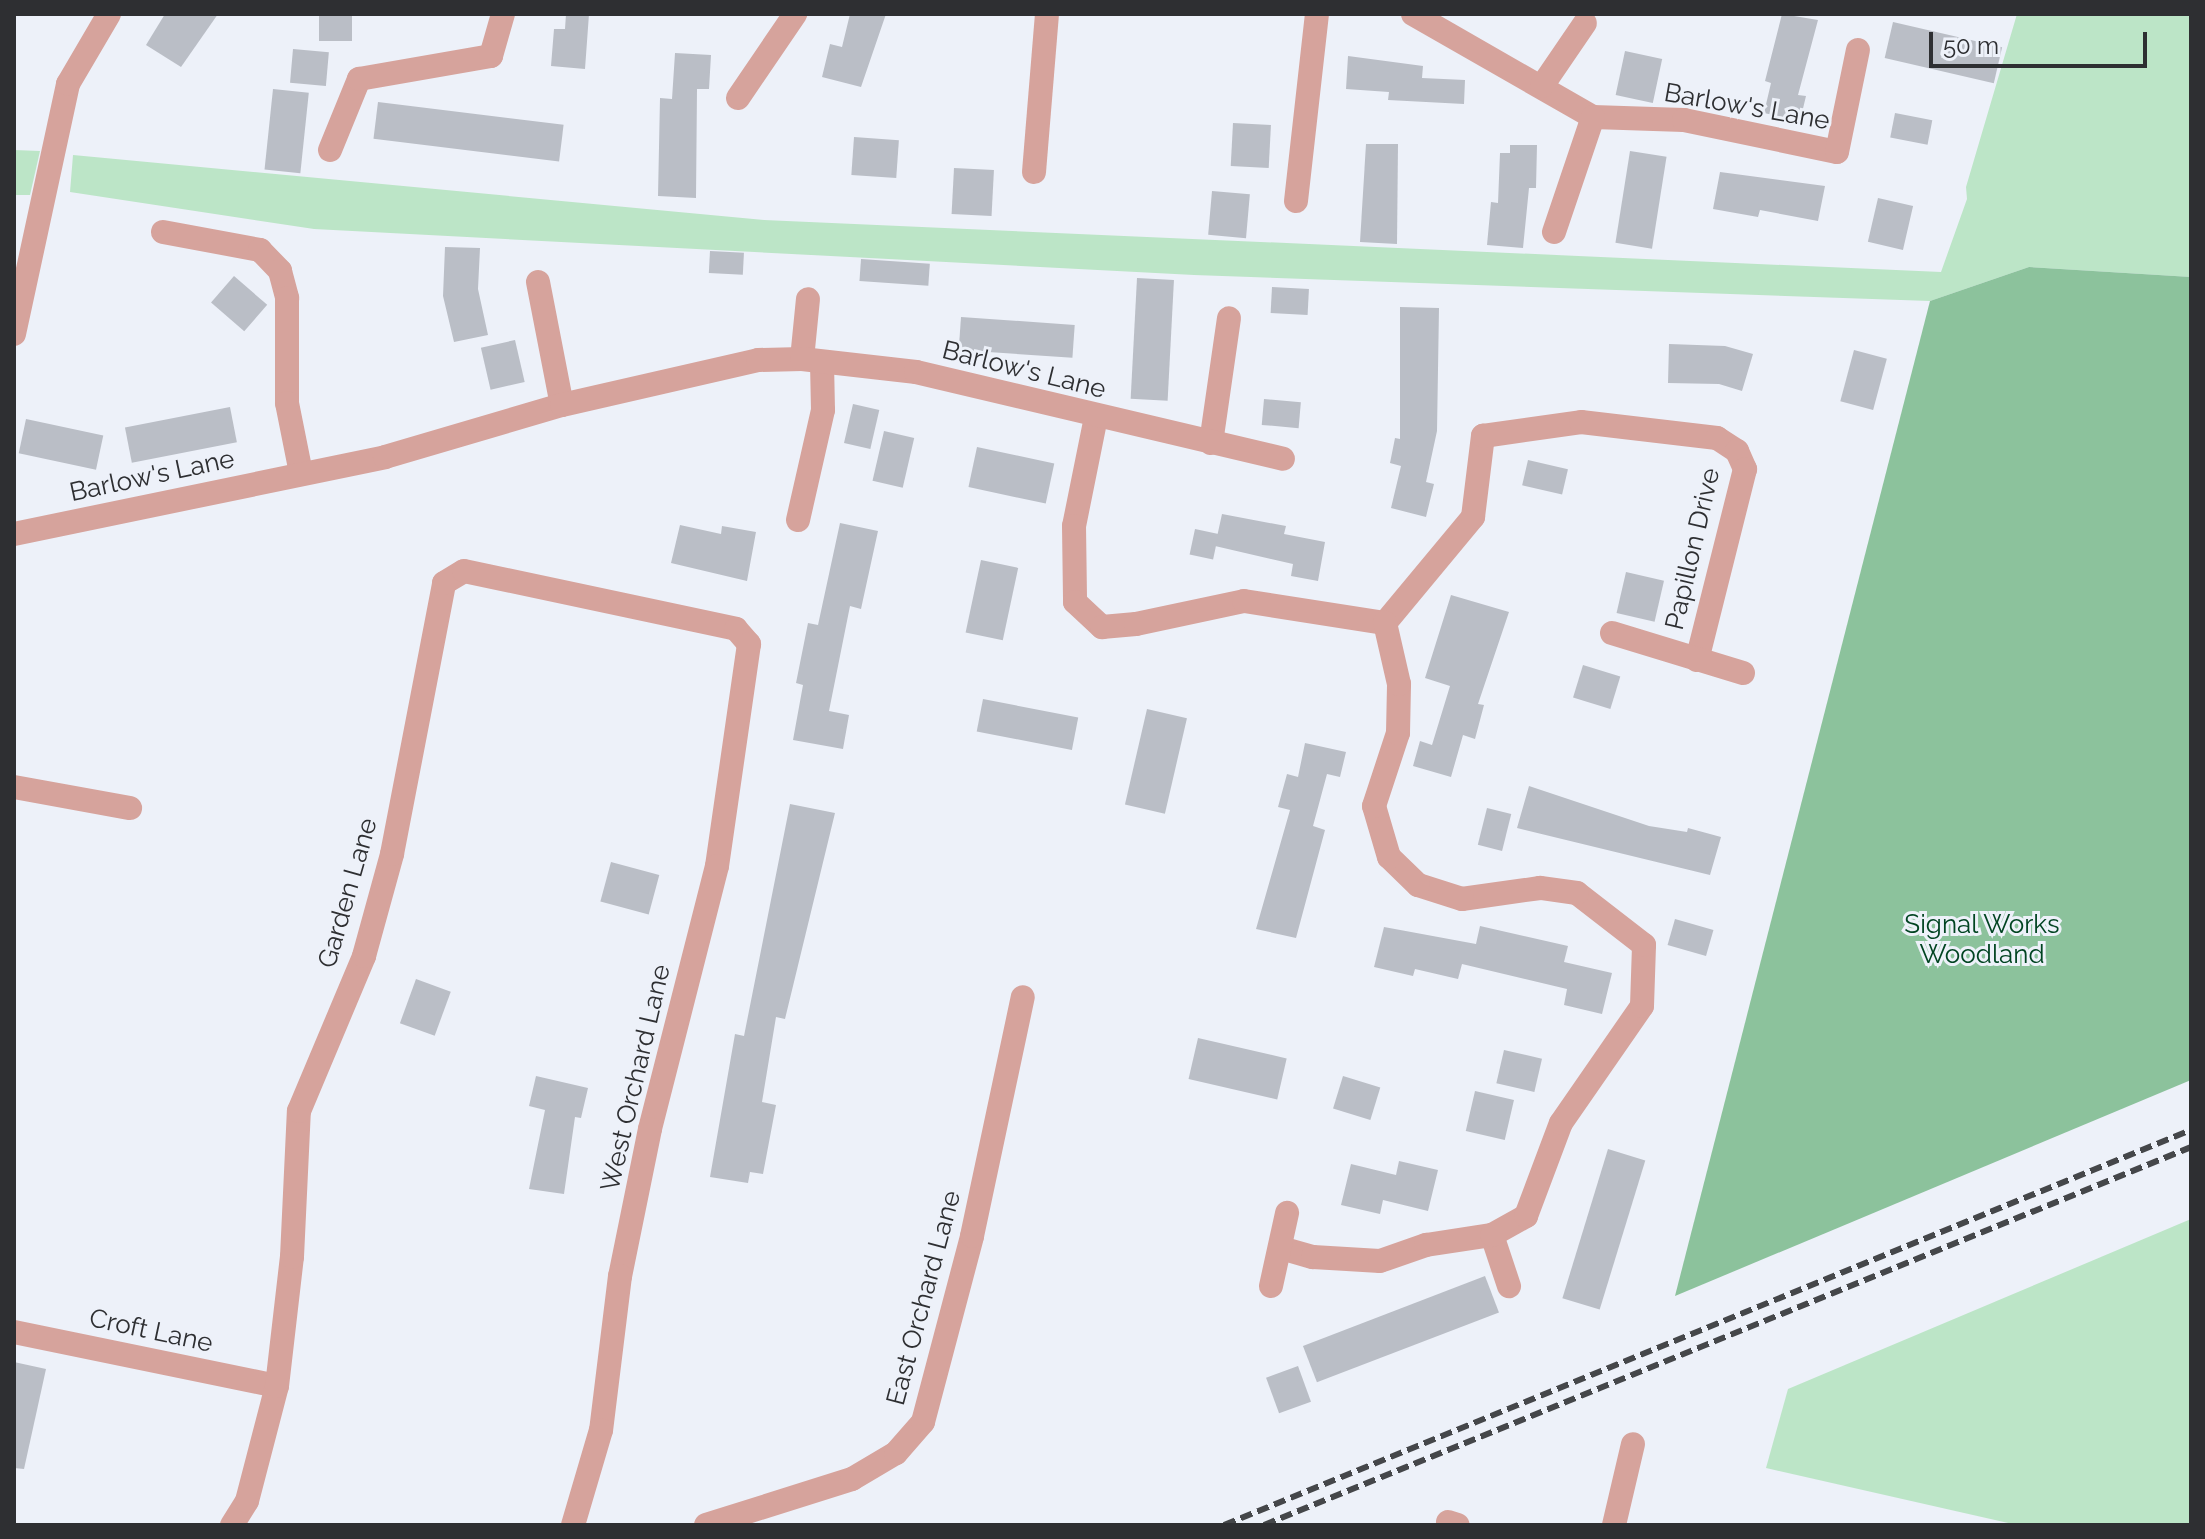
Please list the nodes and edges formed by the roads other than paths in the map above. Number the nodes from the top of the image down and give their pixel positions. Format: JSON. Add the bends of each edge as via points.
{"nodes":[{"id":1,"x":109,"y":14,"type":"edge"},
{"id":2,"x":503,"y":14,"type":"edge"},
{"id":3,"x":795,"y":14,"type":"edge"},
{"id":4,"x":1047,"y":14,"type":"edge"},
{"id":5,"x":1317,"y":14,"type":"edge"},
{"id":6,"x":1413,"y":14,"type":"edge"},
{"id":7,"x":1585,"y":23,"type":"dead end"},
{"id":8,"x":1858,"y":50,"type":"dead end"},
{"id":9,"x":1542,"y":86,"type":"junction"},
{"id":10,"x":738,"y":98,"type":"dead end"},
{"id":11,"x":1593,"y":117,"type":"junction"},
{"id":12,"x":330,"y":150,"type":"dead end"},
{"id":13,"x":1034,"y":172,"type":"dead end"},
{"id":14,"x":1296,"y":201,"type":"dead end"},
{"id":15,"x":163,"y":232,"type":"dead end"},
{"id":16,"x":1554,"y":232,"type":"dead end"},
{"id":17,"x":538,"y":282,"type":"dead end"},
{"id":18,"x":808,"y":299,"type":"dead end"},
{"id":19,"x":1229,"y":318,"type":"dead end"},
{"id":20,"x":14,"y":334,"type":"edge"},
{"id":21,"x":812,"y":360,"type":"junction"},
{"id":22,"x":562,"y":405,"type":"junction"},
{"id":23,"x":1096,"y":417,"type":"junction"},
{"id":24,"x":1211,"y":443,"type":"junction"},
{"id":25,"x":1283,"y":459,"type":"dead end"},
{"id":26,"x":301,"y":473,"type":"junction"},
{"id":27,"x":798,"y":520,"type":"dead end"},
{"id":28,"x":14,"y":534,"type":"edge"},
{"id":29,"x":1385,"y":623,"type":"junction"},
{"id":30,"x":1612,"y":633,"type":"dead end"},
{"id":31,"x":749,"y":644,"type":"joint"},
{"id":32,"x":1697,"y":660,"type":"junction"},
{"id":33,"x":1743,"y":673,"type":"dead end"},
{"id":34,"x":14,"y":787,"type":"edge"},
{"id":35,"x":130,"y":808,"type":"dead end"},
{"id":36,"x":1023,"y":997,"type":"dead end"},
{"id":37,"x":1287,"y":1213,"type":"dead end"},
{"id":38,"x":1492,"y":1235,"type":"junction"},
{"id":39,"x":1281,"y":1248,"type":"junction"},
{"id":40,"x":1271,"y":1286,"type":"dead end"},
{"id":41,"x":1509,"y":1286,"type":"dead end"},
{"id":42,"x":14,"y":1332,"type":"edge"},
{"id":43,"x":277,"y":1386,"type":"junction"},
{"id":44,"x":1633,"y":1444,"type":"dead end"},
{"id":45,"x":232,"y":1525,"type":"edge"},
{"id":46,"x":573,"y":1525,"type":"edge"},
{"id":47,"x":706,"y":1525,"type":"edge"},
{"id":48,"x":1614,"y":1525,"type":"edge"}],
"edges":[{"from":1,"to":20,"type":"street","via":[[68,84]]},
{"from":2,"to":12,"type":"street","via":[[491,56],[359,79]]},
{"from":3,"to":10,"type":"street"},
{"from":4,"to":13,"type":"street"},
{"from":5,"to":14,"type":"street"},
{"from":6,"to":9,"type":"street","name":"Barlow's Lane"},
{"from":7,"to":9,"type":"street"},
{"from":8,"to":11,"type":"street","name":"Barlow's Lane","via":[[1837,152],[1684,120]]},
{"from":9,"to":11,"type":"street","name":"Barlow's Lane"},
{"from":11,"to":16,"type":"street"},
{"from":15,"to":26,"type":"street","via":[[260,250],[280,271],[287,298],[287,403]]},
{"from":17,"to":22,"type":"street"},
{"from":18,"to":21,"type":"street"},
{"from":19,"to":24,"type":"street"},
{"from":21,"to":22,"type":"street","name":"Barlow's Lane","via":[[758,360]]},
{"from":21,"to":23,"type":"street","name":"Barlow's Lane","via":[[916,372]]},
{"from":21,"to":27,"type":"street","via":[[823,410]]},
{"from":22,"to":26,"type":"street","name":"Barlow's Lane","via":[[385,457]]},
{"from":23,"to":24,"type":"street","name":"Barlow's Lane"},
{"from":23,"to":29,"type":"street","via":[[1074,526],[1075,602],[1102,627],[1244,601]]},
{"from":24,"to":25,"type":"street","name":"Barlow's Lane"},
{"from":26,"to":28,"type":"street","name":"Barlow's Lane"},
{"from":29,"to":32,"type":"street","name":"Papillon Drive","via":[[1473,517],[1483,436],[1581,422],[1717,438],[1737,451],[1745,469]]},
{"from":29,"to":38,"type":"street","via":[[1399,684],[1398,733],[1374,806],[1389,857],[1418,885],[1462,899],[1540,888],[1577,893],[1644,945],[1642,1006],[1561,1123],[1526,1216]]},
{"from":30,"to":32,"type":"street","name":"Papillon Drive"},
{"from":31,"to":43,"type":"street","name":"Garden Lane","via":[[736,629],[464,571],[444,583],[392,854],[364,956],[299,1111],[292,1257]]},
{"from":31,"to":46,"type":"street","name":"West Orchard Lane","via":[[717,866],[650,1129],[620,1276],[601,1430]]},
{"from":32,"to":33,"type":"street","name":"Papillon Drive"},
{"from":34,"to":35,"type":"street"},
{"from":36,"to":47,"type":"street","name":"East Orchard Lane","via":[[972,1236],[923,1422],[896,1453],[852,1479]]},
{"from":37,"to":39,"type":"street"},
{"from":38,"to":39,"type":"street","via":[[1426,1245],[1380,1261],[1313,1257]]},
{"from":38,"to":41,"type":"street"},
{"from":39,"to":40,"type":"street"},
{"from":42,"to":43,"type":"street","name":"Croft Lane"},
{"from":43,"to":45,"type":"street","name":"Garden Lane","via":[[247,1501]]},
{"from":44,"to":48,"type":"street"}]}
